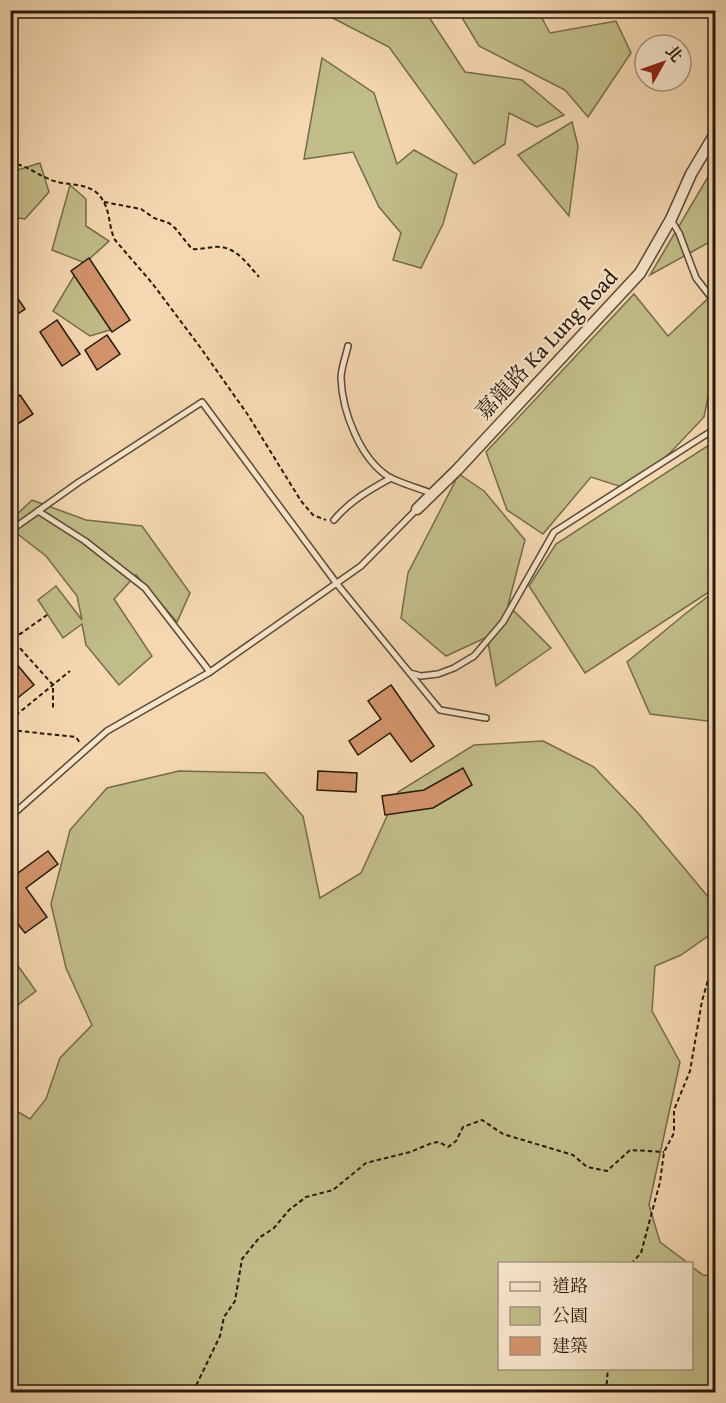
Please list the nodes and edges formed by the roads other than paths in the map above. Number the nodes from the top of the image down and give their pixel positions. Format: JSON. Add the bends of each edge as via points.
{"nodes":[{"id":1,"x":716,"y":132,"type":"edge"},
{"id":2,"x":671,"y":219,"type":"junction"},
{"id":3,"x":707,"y":291,"type":"junction"},
{"id":4,"x":716,"y":293,"type":"edge"},
{"id":5,"x":716,"y":319,"type":"edge"},
{"id":6,"x":348,"y":346,"type":"dead end"},
{"id":7,"x":710,"y":432,"type":"dead end"},
{"id":8,"x":391,"y":478,"type":"junction"},
{"id":9,"x":433,"y":494,"type":"junction"},
{"id":10,"x":417,"y":509,"type":"joint"},
{"id":11,"x":38,"y":511,"type":"junction"},
{"id":12,"x":334,"y":520,"type":"road end"},
{"id":13,"x":10,"y":531,"type":"edge"},
{"id":14,"x":337,"y":584,"type":"junction"},
{"id":15,"x":210,"y":672,"type":"junction"},
{"id":16,"x":410,"y":673,"type":"junction"},
{"id":17,"x":486,"y":718,"type":"dead end"},
{"id":18,"x":10,"y":817,"type":"edge"}],
"edges":[{"from":1,"to":2,"type":"street","name":"嘉龍路 Ka Lung Road"},
{"from":2,"to":3,"type":"lane","via":[[696,278]]},
{"from":2,"to":9,"type":"street","name":"嘉龍路 Ka Lung Road","via":[[640,273]]},
{"from":3,"to":4,"type":"lane"},
{"from":3,"to":5,"type":"lane","via":[[714,301]]},
{"from":6,"to":8,"type":"lane","via":[[340,377],[346,411],[359,443],[378,469]]},
{"from":7,"to":16,"type":"lane","via":[[554,532],[503,622],[474,656],[438,674]]},
{"from":8,"to":9,"type":"lane"},
{"from":8,"to":12,"type":"lane","via":[[363,493]]},
{"from":9,"to":10,"type":"street","name":"嘉龍路 Ka Lung Road"},
{"from":10,"to":14,"type":"lane","name":"嘉龍路 Ka Lung Road"},
{"from":11,"to":13,"type":"lane"},
{"from":11,"to":14,"type":"lane","via":[[202,402]]},
{"from":11,"to":15,"type":"lane","via":[[85,541],[145,588]]},
{"from":14,"to":15,"type":"lane","name":"嘉龍路 Ka Lung Road"},
{"from":14,"to":16,"type":"lane"},
{"from":15,"to":18,"type":"lane","name":"嘉龍路 Ka Lung Road","via":[[107,731]]},
{"from":16,"to":17,"type":"lane","via":[[440,710]]}]}
